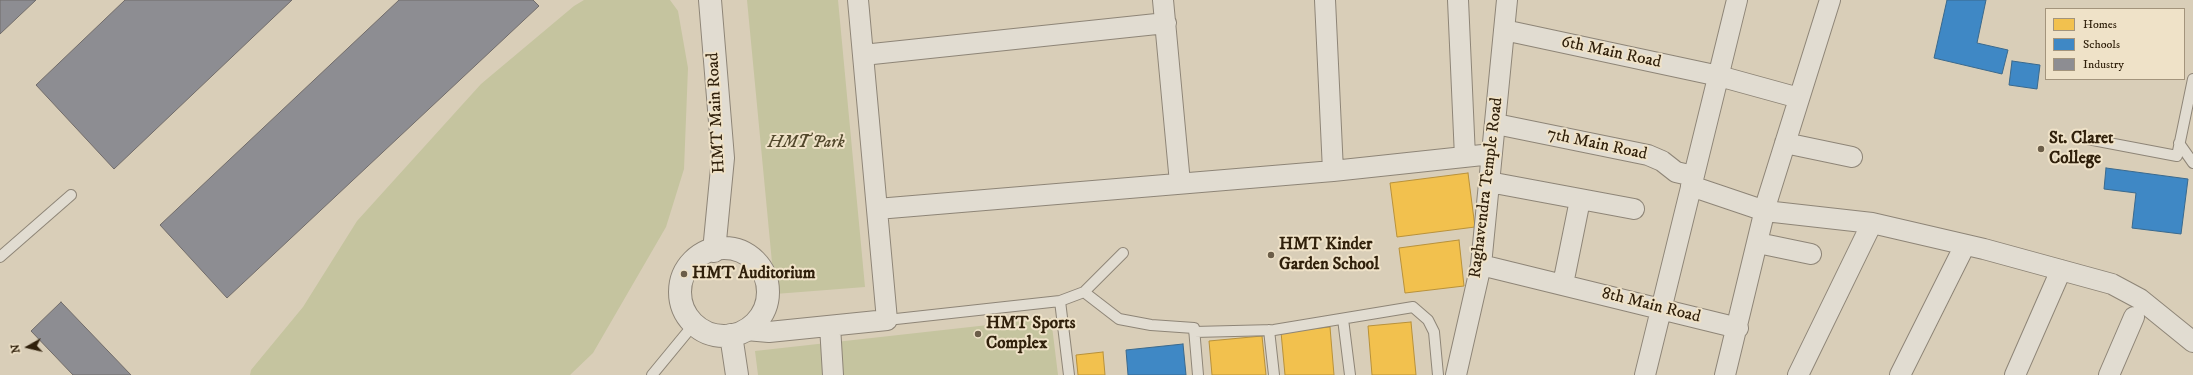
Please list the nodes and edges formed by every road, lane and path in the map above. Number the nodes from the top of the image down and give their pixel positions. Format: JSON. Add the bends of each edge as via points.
{"nodes":[{"id":1,"x":710,"y":0,"type":"edge"},
{"id":2,"x":858,"y":0,"type":"edge"},
{"id":3,"x":1163,"y":0,"type":"edge"},
{"id":4,"x":1325,"y":0,"type":"edge"},
{"id":5,"x":1458,"y":0,"type":"edge"},
{"id":6,"x":1507,"y":0,"type":"edge"},
{"id":7,"x":1737,"y":0,"type":"edge"},
{"id":8,"x":1830,"y":0,"type":"edge"},
{"id":9,"x":1166,"y":23,"type":"junction"},
{"id":10,"x":1504,"y":30,"type":"junction"},
{"id":11,"x":863,"y":55,"type":"junction"},
{"id":12,"x":1718,"y":76,"type":"junction"},
{"id":13,"x":2193,"y":78,"type":"edge"},
{"id":14,"x":1799,"y":98,"type":"junction"},
{"id":15,"x":1496,"y":124,"type":"junction"},
{"id":16,"x":2077,"y":137,"type":"dead end"},
{"id":17,"x":1785,"y":143,"type":"junction"},
{"id":18,"x":2179,"y":143,"type":"junction"},
{"id":19,"x":1492,"y":154,"type":"junction"},
{"id":20,"x":1465,"y":157,"type":"junction"},
{"id":21,"x":1852,"y":157,"type":"dead end"},
{"id":22,"x":2193,"y":163,"type":"edge"},
{"id":23,"x":1333,"y":171,"type":"junction"},
{"id":24,"x":1692,"y":181,"type":"junction"},
{"id":25,"x":1489,"y":182,"type":"junction"},
{"id":26,"x":1180,"y":184,"type":"junction"},
{"id":27,"x":71,"y":195,"type":"dead end"},
{"id":28,"x":1580,"y":200,"type":"junction"},
{"id":29,"x":877,"y":209,"type":"junction"},
{"id":30,"x":1634,"y":209,"type":"dead end"},
{"id":31,"x":1765,"y":211,"type":"junction"},
{"id":32,"x":1872,"y":223,"type":"junction"},
{"id":33,"x":1758,"y":243,"type":"junction"},
{"id":34,"x":1965,"y":245,"type":"junction"},
{"id":35,"x":714,"y":251,"type":"junction"},
{"id":36,"x":1123,"y":253,"type":"dead end"},
{"id":37,"x":1811,"y":254,"type":"dead end"},
{"id":38,"x":0,"y":257,"type":"edge"},
{"id":39,"x":1481,"y":264,"type":"junction"},
{"id":40,"x":2061,"y":270,"type":"junction"},
{"id":41,"x":1563,"y":284,"type":"junction"},
{"id":42,"x":1084,"y":292,"type":"junction"},
{"id":43,"x":1060,"y":302,"type":"junction"},
{"id":44,"x":1662,"y":308,"type":"junction"},
{"id":45,"x":2134,"y":316,"type":"dead end"},
{"id":46,"x":1343,"y":319,"type":"junction"},
{"id":47,"x":887,"y":320,"type":"junction"},
{"id":48,"x":694,"y":324,"type":"junction"},
{"id":49,"x":830,"y":326,"type":"junction"},
{"id":50,"x":1738,"y":328,"type":"junction"},
{"id":51,"x":1269,"y":330,"type":"junction"},
{"id":52,"x":1194,"y":332,"type":"junction"},
{"id":53,"x":739,"y":333,"type":"junction"},
{"id":54,"x":2193,"y":342,"type":"edge"},
{"id":55,"x":652,"y":375,"type":"edge"},
{"id":56,"x":737,"y":375,"type":"edge"},
{"id":57,"x":833,"y":375,"type":"edge"},
{"id":58,"x":1069,"y":375,"type":"edge"},
{"id":59,"x":1198,"y":375,"type":"edge"},
{"id":60,"x":1274,"y":375,"type":"edge"},
{"id":61,"x":1350,"y":375,"type":"edge"},
{"id":62,"x":1438,"y":375,"type":"edge"},
{"id":63,"x":1456,"y":375,"type":"edge"},
{"id":64,"x":1646,"y":375,"type":"edge"},
{"id":65,"x":1725,"y":375,"type":"edge"},
{"id":66,"x":1798,"y":375,"type":"edge"},
{"id":67,"x":1900,"y":375,"type":"edge"},
{"id":68,"x":2015,"y":375,"type":"edge"},
{"id":69,"x":2110,"y":375,"type":"edge"}],
"edges":[{"from":1,"to":35,"type":"street","name":"HMT Main Road","via":[[723,158]]},
{"from":2,"to":11,"type":"street"},
{"from":3,"to":9,"type":"street"},
{"from":4,"to":23,"type":"street"},
{"from":5,"to":20,"type":"street"},
{"from":6,"to":10,"type":"street","name":"Raghavendra Temple Road"},
{"from":7,"to":12,"type":"street"},
{"from":8,"to":14,"type":"street"},
{"from":9,"to":11,"type":"street"},
{"from":9,"to":26,"type":"street"},
{"from":10,"to":12,"type":"street","name":"6th Main Road"},
{"from":10,"to":15,"type":"street","name":"Raghavendra Temple Road"},
{"from":11,"to":29,"type":"street"},
{"from":12,"to":14,"type":"street","name":"6th Main Road"},
{"from":12,"to":24,"type":"street"},
{"from":13,"to":18,"type":"lane"},
{"from":14,"to":17,"type":"street"},
{"from":15,"to":19,"type":"street","name":"Raghavendra Temple Road"},
{"from":15,"to":24,"type":"street","name":"7th Main Road","via":[[1648,155]]},
{"from":16,"to":18,"type":"lane","via":[[2177,156]]},
{"from":17,"to":21,"type":"street"},
{"from":17,"to":31,"type":"street"},
{"from":18,"to":22,"type":"lane"},
{"from":19,"to":20,"type":"street"},
{"from":19,"to":25,"type":"street","name":"Raghavendra Temple Road"},
{"from":20,"to":23,"type":"street"},
{"from":23,"to":26,"type":"street"},
{"from":24,"to":31,"type":"street","name":"7th Main Road"},
{"from":24,"to":44,"type":"street"},
{"from":25,"to":28,"type":"street"},
{"from":25,"to":39,"type":"street","name":"Raghavendra Temple Road"},
{"from":26,"to":29,"type":"street"},
{"from":27,"to":38,"type":"lane"},
{"from":28,"to":30,"type":"street"},
{"from":28,"to":41,"type":"street"},
{"from":29,"to":47,"type":"street"},
{"from":31,"to":32,"type":"street","name":"7th Main Road"},
{"from":31,"to":33,"type":"street"},
{"from":32,"to":34,"type":"street","name":"7th Main Road"},
{"from":32,"to":66,"type":"street"},
{"from":33,"to":37,"type":"street"},
{"from":33,"to":50,"type":"street"},
{"from":34,"to":40,"type":"street","name":"7th Main Road"},
{"from":34,"to":67,"type":"street"},
{"from":35,"to":48,"type":"street","via":[[705,252],[693,261],[684,274],[680,288],[682,304]]},
{"from":35,"to":53,"type":"street","via":[[728,249],[746,253],[758,263],[766,276],[766,307],[758,321]]},
{"from":36,"to":42,"type":"lane"},
{"from":39,"to":41,"type":"street","name":"8th Main Road"},
{"from":39,"to":63,"type":"street","name":"Raghavendra Temple Road"},
{"from":40,"to":54,"type":"street","name":"7th Main Road","via":[[2112,284],[2140,299]]},
{"from":40,"to":68,"type":"street"},
{"from":41,"to":44,"type":"street","name":"8th Main Road"},
{"from":42,"to":43,"type":"lane"},
{"from":42,"to":52,"type":"lane","via":[[1119,319],[1151,325],[1194,328]]},
{"from":43,"to":47,"type":"lane"},
{"from":43,"to":58,"type":"lane"},
{"from":44,"to":50,"type":"street","name":"8th Main Road"},
{"from":44,"to":64,"type":"street"},
{"from":45,"to":69,"type":"street"},
{"from":46,"to":51,"type":"lane"},
{"from":46,"to":61,"type":"lane"},
{"from":46,"to":62,"type":"lane","via":[[1413,307],[1428,320],[1434,332]]},
{"from":47,"to":49,"type":"street"},
{"from":48,"to":53,"type":"street","via":[[707,332]]},
{"from":48,"to":55,"type":"lane"},
{"from":49,"to":53,"type":"street"},
{"from":49,"to":57,"type":"street"},
{"from":50,"to":65,"type":"street"},
{"from":51,"to":52,"type":"lane"},
{"from":51,"to":60,"type":"lane"},
{"from":52,"to":59,"type":"lane"},
{"from":53,"to":56,"type":"street"}]}
